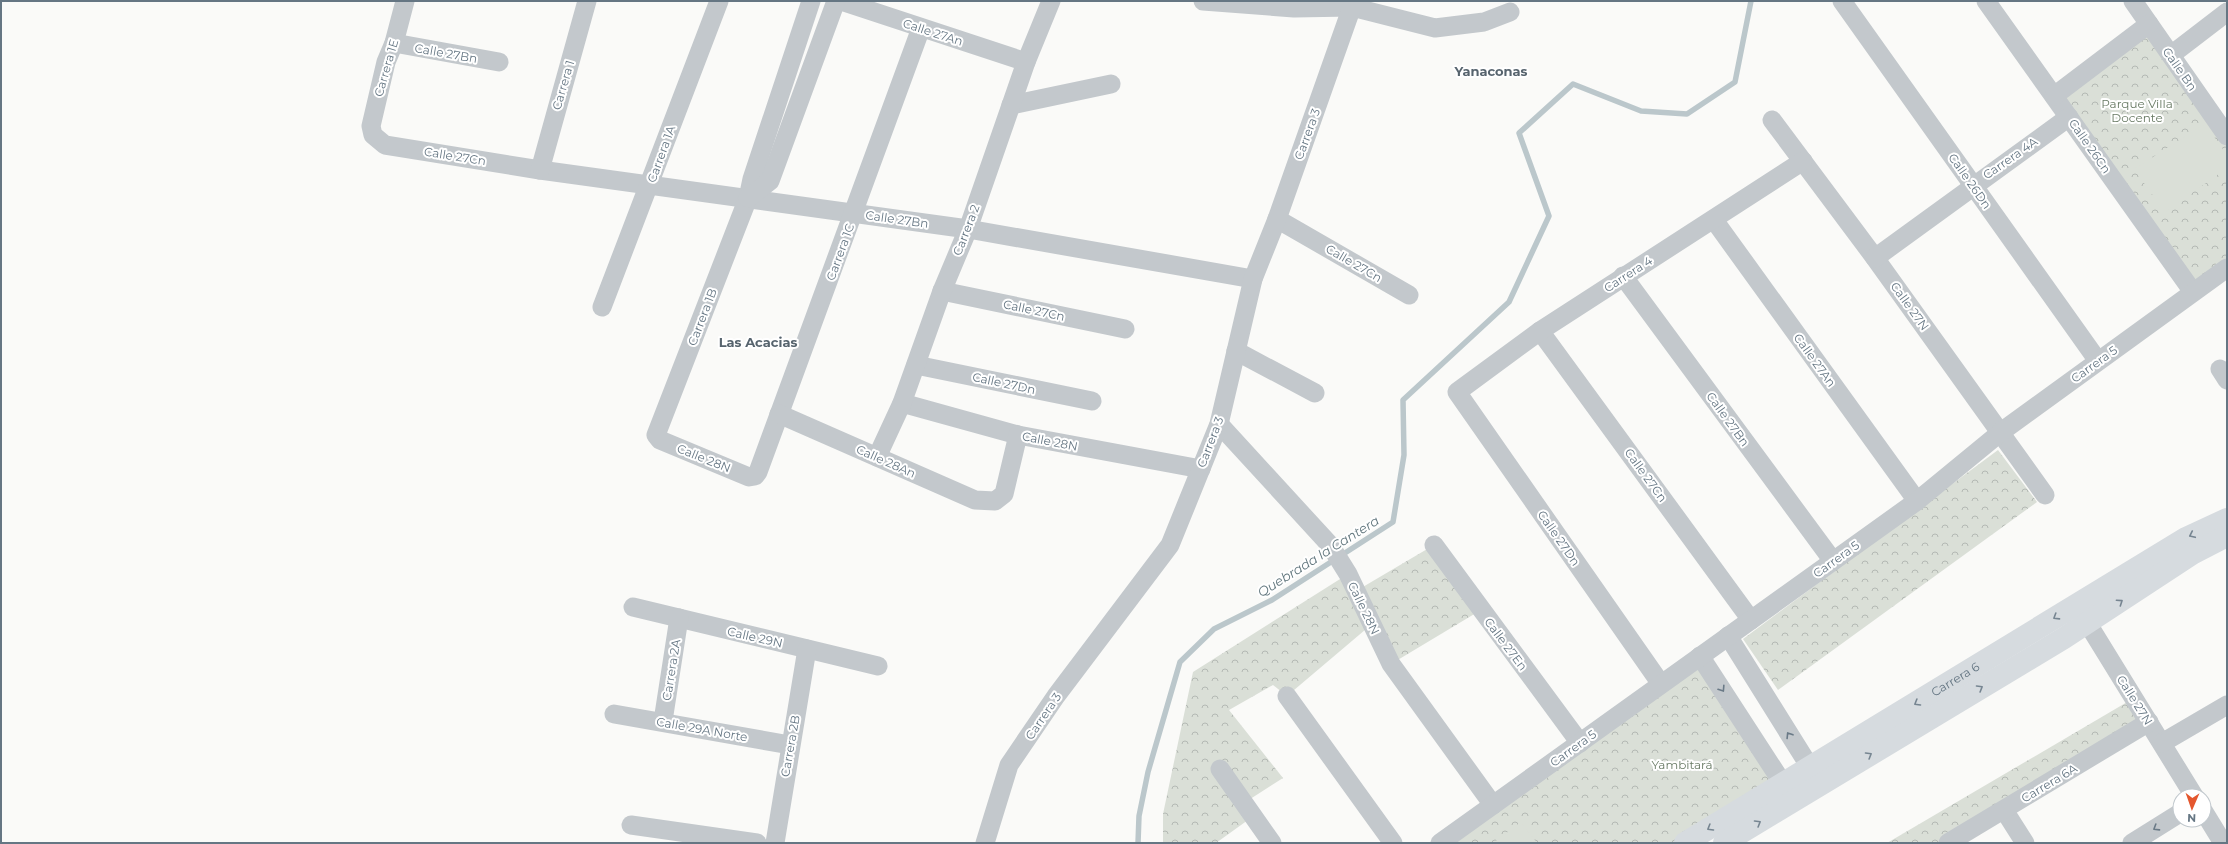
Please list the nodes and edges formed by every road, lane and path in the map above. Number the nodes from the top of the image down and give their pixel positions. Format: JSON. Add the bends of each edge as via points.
{"nodes":[{"id":1,"x":405,"y":1,"type":"edge"},
{"id":2,"x":587,"y":1,"type":"edge"},
{"id":3,"x":719,"y":1,"type":"edge"},
{"id":4,"x":811,"y":1,"type":"edge"},
{"id":5,"x":836,"y":1,"type":"edge"},
{"id":6,"x":841,"y":1,"type":"edge"},
{"id":7,"x":1051,"y":1,"type":"edge"},
{"id":8,"x":1203,"y":1,"type":"edge"},
{"id":9,"x":1842,"y":1,"type":"edge"},
{"id":10,"x":1986,"y":1,"type":"edge"},
{"id":11,"x":2133,"y":1,"type":"edge"},
{"id":12,"x":1353,"y":4,"type":"edge"},
{"id":13,"x":1510,"y":12,"type":"dead end"},
{"id":14,"x":2227,"y":12,"type":"edge"},
{"id":15,"x":2149,"y":24,"type":"junction"},
{"id":16,"x":920,"y":28,"type":"junction"},
{"id":17,"x":394,"y":43,"type":"junction"},
{"id":18,"x":2171,"y":55,"type":"junction"},
{"id":19,"x":499,"y":62,"type":"dead end"},
{"id":20,"x":1026,"y":62,"type":"junction"},
{"id":21,"x":1111,"y":84,"type":"dead end"},
{"id":22,"x":2054,"y":96,"type":"junction"},
{"id":23,"x":1011,"y":105,"type":"junction"},
{"id":24,"x":2069,"y":117,"type":"junction"},
{"id":25,"x":1772,"y":120,"type":"dead end"},
{"id":26,"x":373,"y":135,"type":"joint"},
{"id":27,"x":2227,"y":136,"type":"edge"},
{"id":28,"x":1803,"y":161,"type":"junction"},
{"id":29,"x":540,"y":170,"type":"junction"},
{"id":30,"x":650,"y":184,"type":"junction"},
{"id":31,"x":1973,"y":185,"type":"junction"},
{"id":32,"x":748,"y":198,"type":"junction"},
{"id":33,"x":854,"y":213,"type":"junction"},
{"id":34,"x":1277,"y":219,"type":"junction"},
{"id":35,"x":1714,"y":220,"type":"junction"},
{"id":36,"x":968,"y":229,"type":"junction"},
{"id":37,"x":1875,"y":258,"type":"junction"},
{"id":38,"x":2227,"y":268,"type":"edge"},
{"id":39,"x":1623,"y":276,"type":"junction"},
{"id":40,"x":1253,"y":279,"type":"junction"},
{"id":41,"x":942,"y":291,"type":"junction"},
{"id":42,"x":2193,"y":292,"type":"junction"},
{"id":43,"x":1409,"y":295,"type":"dead end"},
{"id":44,"x":602,"y":307,"type":"dead end"},
{"id":45,"x":1125,"y":329,"type":"dead end"},
{"id":46,"x":1540,"y":331,"type":"junction"},
{"id":47,"x":1236,"y":350,"type":"junction"},
{"id":48,"x":2098,"y":362,"type":"junction"},
{"id":49,"x":916,"y":365,"type":"junction"},
{"id":50,"x":1458,"y":392,"type":"joint"},
{"id":51,"x":1315,"y":393,"type":"dead end"},
{"id":52,"x":1092,"y":401,"type":"dead end"},
{"id":53,"x":902,"y":403,"type":"junction"},
{"id":54,"x":779,"y":414,"type":"junction"},
{"id":55,"x":1219,"y":424,"type":"junction"},
{"id":56,"x":2001,"y":432,"type":"junction"},
{"id":57,"x":656,"y":435,"type":"joint"},
{"id":58,"x":1018,"y":435,"type":"junction"},
{"id":59,"x":877,"y":457,"type":"junction"},
{"id":60,"x":1201,"y":469,"type":"junction"},
{"id":61,"x":755,"y":476,"type":"joint"},
{"id":62,"x":2045,"y":495,"type":"dead end"},
{"id":63,"x":1917,"y":501,"type":"junction"},
{"id":64,"x":2227,"y":519,"type":"edge"},
{"id":65,"x":2227,"y":536,"type":"edge"},
{"id":66,"x":1434,"y":545,"type":"dead end"},
{"id":67,"x":1833,"y":561,"type":"junction"},
{"id":68,"x":2076,"y":605,"type":"junction"},
{"id":69,"x":633,"y":608,"type":"dead end"},
{"id":70,"x":679,"y":618,"type":"junction"},
{"id":71,"x":1751,"y":620,"type":"junction"},
{"id":72,"x":2088,"y":624,"type":"junction"},
{"id":73,"x":1728,"y":636,"type":"junction"},
{"id":74,"x":807,"y":649,"type":"junction"},
{"id":75,"x":1700,"y":656,"type":"junction"},
{"id":76,"x":878,"y":666,"type":"dead end"},
{"id":77,"x":1661,"y":684,"type":"junction"},
{"id":78,"x":1287,"y":696,"type":"dead end"},
{"id":79,"x":2227,"y":705,"type":"edge"},
{"id":80,"x":614,"y":714,"type":"dead end"},
{"id":81,"x":663,"y":721,"type":"junction"},
{"id":82,"x":2149,"y":722,"type":"junction"},
{"id":83,"x":1580,"y":743,"type":"junction"},
{"id":84,"x":2162,"y":743,"type":"junction"},
{"id":85,"x":790,"y":745,"type":"junction"},
{"id":86,"x":1220,"y":769,"type":"dead end"},
{"id":87,"x":1815,"y":776,"type":"junction"},
{"id":88,"x":2189,"y":788,"type":"edge"},
{"id":89,"x":1789,"y":793,"type":"junction"},
{"id":90,"x":1493,"y":805,"type":"junction"},
{"id":91,"x":2004,"y":810,"type":"junction"},
{"id":92,"x":2172,"y":817,"type":"edge"},
{"id":93,"x":2214,"y":818,"type":"edge"},
{"id":94,"x":631,"y":825,"type":"dead end"},
{"id":95,"x":757,"y":843,"type":"edge"},
{"id":96,"x":775,"y":843,"type":"edge"},
{"id":97,"x":985,"y":843,"type":"edge"},
{"id":98,"x":1272,"y":843,"type":"edge"},
{"id":99,"x":1393,"y":843,"type":"edge"},
{"id":100,"x":1440,"y":843,"type":"edge"},
{"id":101,"x":1685,"y":843,"type":"edge"},
{"id":102,"x":1724,"y":843,"type":"edge"},
{"id":103,"x":1948,"y":843,"type":"edge"},
{"id":104,"x":2025,"y":843,"type":"edge"},
{"id":105,"x":2132,"y":843,"type":"edge"},
{"id":106,"x":2223,"y":843,"type":"edge"}],
"edges":[{"from":1,"to":17,"type":"street","name":"Carrera 1E"},
{"from":2,"to":29,"type":"street","name":"Carrera 1"},
{"from":3,"to":30,"type":"street","name":"Carrera 1A"},
{"from":4,"to":32,"type":"street","name":"Carrera 1B"},
{"from":5,"to":32,"type":"street","via":[[770,181]]},
{"from":6,"to":16,"type":"street","name":"Calle 27An"},
{"from":7,"to":20,"type":"street","name":"Carrera 2"},
{"from":8,"to":12,"type":"street","via":[[1294,8]]},
{"from":9,"to":31,"type":"street","name":"Calle 26Dn"},
{"from":10,"to":22,"type":"street","name":"Calle 26Cn"},
{"from":11,"to":15,"type":"street","name":"Calle Bn"},
{"from":12,"to":13,"type":"street","via":[[1435,28],[1484,22]]},
{"from":12,"to":34,"type":"street","name":"Carrera 3"},
{"from":14,"to":18,"type":"street"},
{"from":15,"to":18,"type":"street","name":"Calle Bn"},
{"from":15,"to":22,"type":"street"},
{"from":16,"to":20,"type":"street","name":"Calle 27An"},
{"from":16,"to":33,"type":"street","name":"Carrera 1C"},
{"from":17,"to":19,"type":"street","name":"Calle 27Bn"},
{"from":17,"to":26,"type":"street","name":"Carrera 1E","via":[[386,62],[371,126]]},
{"from":18,"to":27,"type":"street","name":"Calle Bn"},
{"from":20,"to":23,"type":"street","name":"Carrera 2"},
{"from":21,"to":23,"type":"street"},
{"from":22,"to":24,"type":"street","name":"Calle 26Cn"},
{"from":23,"to":36,"type":"street","name":"Carrera 2"},
{"from":24,"to":31,"type":"street","name":"Carrera 4A"},
{"from":24,"to":42,"type":"street","name":"Calle 26Cn"},
{"from":25,"to":28,"type":"street","name":"Calle 27N"},
{"from":26,"to":29,"type":"street","name":"Calle 27Cn","via":[[385,145]]},
{"from":28,"to":35,"type":"street","name":"Carrera 4"},
{"from":28,"to":37,"type":"street","name":"Calle 27N"},
{"from":29,"to":30,"type":"street","name":"Calle 27Bn"},
{"from":30,"to":32,"type":"street","name":"Calle 27Bn"},
{"from":30,"to":44,"type":"street","name":"Carrera 1A"},
{"from":31,"to":37,"type":"street","name":"Carrera 4A"},
{"from":31,"to":48,"type":"street","name":"Calle 26Dn"},
{"from":32,"to":33,"type":"street","name":"Calle 27Bn"},
{"from":32,"to":57,"type":"street","name":"Carrera 1B"},
{"from":33,"to":36,"type":"street","name":"Calle 27Bn"},
{"from":33,"to":54,"type":"street","name":"Carrera 1C"},
{"from":34,"to":40,"type":"street","name":"Carrera 3"},
{"from":34,"to":43,"type":"street","name":"Calle 27Cn"},
{"from":35,"to":39,"type":"street","name":"Carrera 4"},
{"from":35,"to":63,"type":"street","name":"Calle 27An"},
{"from":36,"to":40,"type":"street","name":"Calle 27Bn"},
{"from":36,"to":41,"type":"street","name":"Carrera 2"},
{"from":37,"to":56,"type":"street","name":"Calle 27N"},
{"from":38,"to":42,"type":"street","name":"Carrera 5"},
{"from":39,"to":46,"type":"street","name":"Carrera 4"},
{"from":39,"to":67,"type":"street","name":"Calle 27Bn"},
{"from":40,"to":47,"type":"street","name":"Carrera 3"},
{"from":41,"to":45,"type":"street","name":"Calle 27Cn"},
{"from":41,"to":49,"type":"street","name":"Carrera 2"},
{"from":42,"to":48,"type":"street","name":"Carrera 5"},
{"from":46,"to":50,"type":"street","name":"Carrera 4"},
{"from":46,"to":71,"type":"street","name":"Calle 27Cn"},
{"from":47,"to":51,"type":"street"},
{"from":47,"to":55,"type":"street","name":"Carrera 3"},
{"from":48,"to":56,"type":"street","name":"Carrera 5"},
{"from":49,"to":52,"type":"street","name":"Calle 27Dn"},
{"from":49,"to":53,"type":"street","name":"Carrera 2"},
{"from":50,"to":77,"type":"street","name":"Calle 27Dn"},
{"from":53,"to":58,"type":"street","name":"Calle 28N"},
{"from":53,"to":59,"type":"street","name":"Carrera 2"},
{"from":54,"to":59,"type":"street","name":"Calle 28An"},
{"from":54,"to":61,"type":"street","name":"Carrera 1C"},
{"from":55,"to":60,"type":"street","name":"Carrera 3"},
{"from":55,"to":90,"type":"street","name":"Calle 28N","via":[[1330,545],[1348,574],[1391,664]]},
{"from":56,"to":62,"type":"street","name":"Calle 27N"},
{"from":56,"to":63,"type":"street","name":"Carrera 5"},
{"from":57,"to":61,"type":"street","name":"Calle 28N","via":[[660,440],[674,446],[749,476]]},
{"from":58,"to":59,"type":"street","name":"Calle 28An","via":[[1004,494],[994,501],[975,500]]},
{"from":58,"to":60,"type":"street","name":"Calle 28N"},
{"from":60,"to":97,"type":"street","name":"Carrera 3","via":[[1170,545],[1056,696],[1010,765]]},
{"from":63,"to":67,"type":"street","name":"Carrera 5"},
{"from":64,"to":68,"type":"main road","name":"Carrera 6","one_way":true,"via":[[2186,538]]},
{"from":72,"to":65,"type":"main road","name":"Carrera 6","one_way":true,"via":[[2192,554]]},
{"from":66,"to":83,"type":"street","name":"Calle 27En"},
{"from":67,"to":71,"type":"street","name":"Carrera 5"},
{"from":68,"to":72,"type":"street","name":"Calle 27N"},
{"from":68,"to":87,"type":"main road","name":"Carrera 6","one_way":true},
{"from":69,"to":70,"type":"street","name":"Calle 29N"},
{"from":70,"to":74,"type":"street","name":"Calle 29N"},
{"from":70,"to":81,"type":"street","name":"Carrera 2A"},
{"from":71,"to":73,"type":"street","name":"Carrera 5"},
{"from":72,"to":82,"type":"street","name":"Calle 27N"},
{"from":87,"to":72,"type":"main road","name":"Carrera 6","one_way":true},
{"from":73,"to":75,"type":"street","name":"Carrera 5"},
{"from":87,"to":73,"type":"street","one_way":true},
{"from":74,"to":76,"type":"street","name":"Calle 29N"},
{"from":74,"to":85,"type":"street","name":"Carrera 2B"},
{"from":75,"to":77,"type":"street","name":"Carrera 5"},
{"from":75,"to":89,"type":"street","one_way":true},
{"from":77,"to":83,"type":"street","name":"Carrera 5"},
{"from":78,"to":99,"type":"street"},
{"from":79,"to":84,"type":"street"},
{"from":80,"to":81,"type":"street","name":"Calle 29A Norte"},
{"from":81,"to":85,"type":"street","name":"Calle 29A Norte"},
{"from":82,"to":84,"type":"street","name":"Calle 27N"},
{"from":82,"to":91,"type":"street","name":"Carrera 6A"},
{"from":83,"to":90,"type":"street","name":"Carrera 5"},
{"from":84,"to":88,"type":"street","name":"Calle 27N"},
{"from":85,"to":96,"type":"street","name":"Carrera 2B"},
{"from":86,"to":98,"type":"street"},
{"from":87,"to":89,"type":"main road","name":"Carrera 6"},
{"from":89,"to":101,"type":"main road","name":"Carrera 6","one_way":true},
{"from":102,"to":89,"type":"main road","name":"Carrera 6","one_way":true},
{"from":90,"to":100,"type":"street","name":"Carrera 5"},
{"from":91,"to":103,"type":"street","name":"Carrera 6A"},
{"from":91,"to":104,"type":"street"},
{"from":92,"to":105,"type":"street","one_way":true},
{"from":93,"to":106,"type":"street"},
{"from":94,"to":95,"type":"street"}]}
